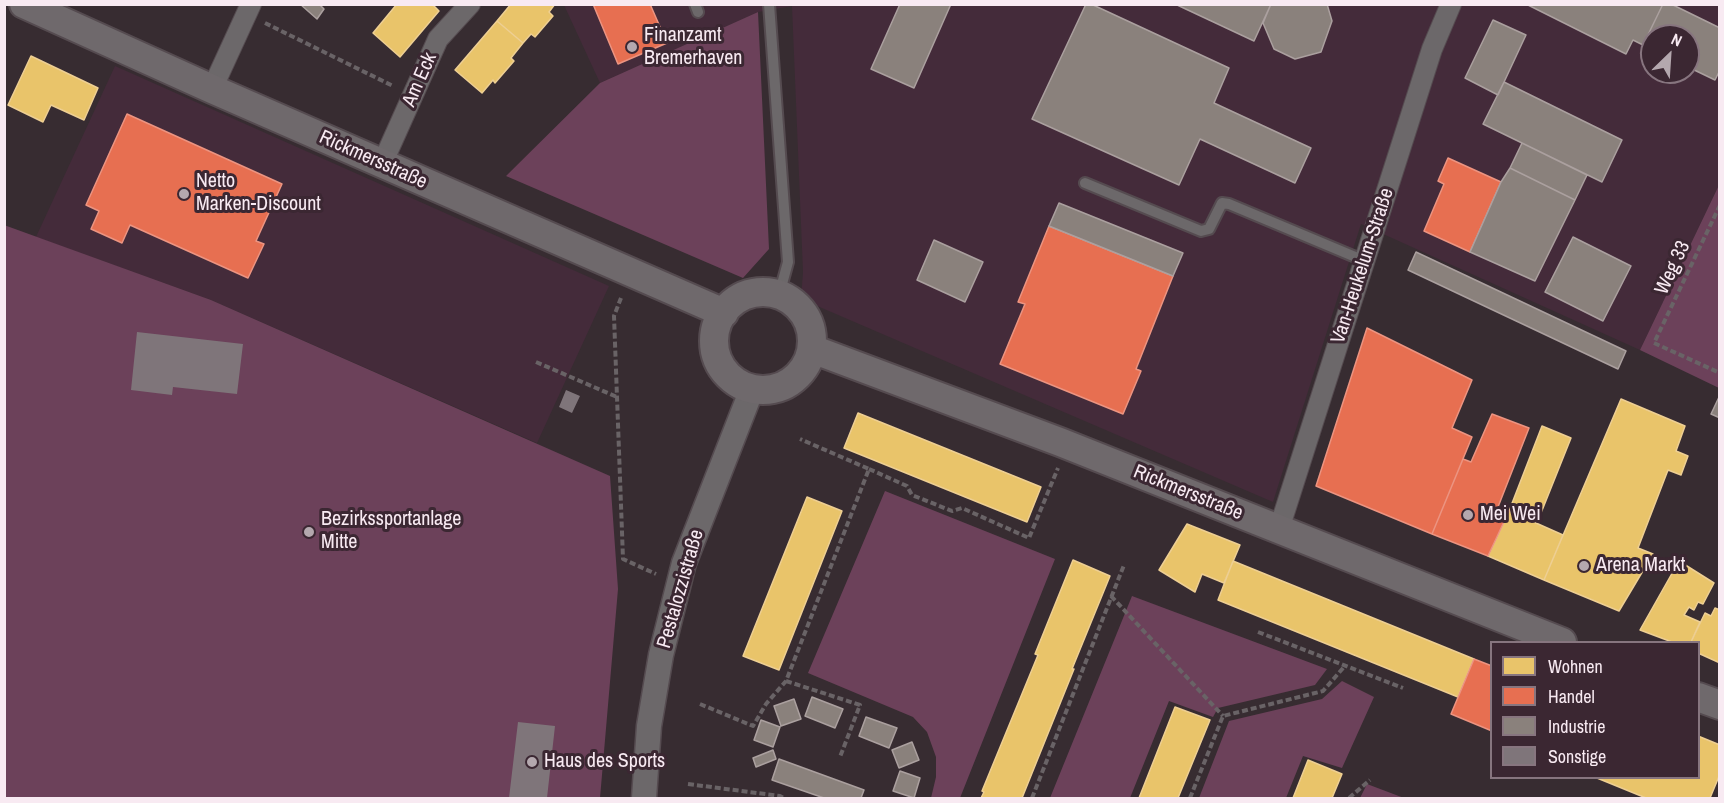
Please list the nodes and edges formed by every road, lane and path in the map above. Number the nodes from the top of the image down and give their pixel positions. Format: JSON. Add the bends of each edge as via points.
{"nodes":[{"id":1,"x":470,"y":4,"type":"edge"},
{"id":2,"x":758,"y":4,"type":"edge"},
{"id":3,"x":1451,"y":4,"type":"edge"},
{"id":4,"x":38,"y":7,"type":"edge"},
{"id":5,"x":769,"y":8,"type":"edge"},
{"id":6,"x":249,"y":9,"type":"edge"},
{"id":7,"x":212,"y":89,"type":"junction"},
{"id":8,"x":413,"y":96,"type":"junction"},
{"id":9,"x":382,"y":164,"type":"junction"},
{"id":10,"x":1085,"y":183,"type":"dead end"},
{"id":11,"x":1719,"y":205,"type":"edge"},
{"id":12,"x":1365,"y":261,"type":"junction"},
{"id":13,"x":632,"y":273,"type":"junction"},
{"id":14,"x":779,"y":295,"type":"junction"},
{"id":15,"x":724,"y":313,"type":"junction"},
{"id":16,"x":812,"y":349,"type":"junction"},
{"id":17,"x":536,"y":362,"type":"dead end"},
{"id":18,"x":1719,"y":373,"type":"edge"},
{"id":19,"x":752,"y":389,"type":"junction"},
{"id":20,"x":617,"y":397,"type":"junction"},
{"id":21,"x":800,"y":439,"type":"dead end"},
{"id":22,"x":1068,"y":445,"type":"junction"},
{"id":23,"x":870,"y":469,"type":"junction"},
{"id":24,"x":1279,"y":529,"type":"junction"},
{"id":25,"x":1124,"y":565,"type":"dead end"},
{"id":26,"x":679,"y":585,"type":"junction"},
{"id":27,"x":1111,"y":596,"type":"junction"},
{"id":28,"x":1258,"y":632,"type":"dead end"},
{"id":29,"x":1559,"y":641,"type":"edge"},
{"id":30,"x":1344,"y":667,"type":"junction"},
{"id":31,"x":786,"y":681,"type":"junction"},
{"id":32,"x":1403,"y":688,"type":"dead end"},
{"id":33,"x":1700,"y":698,"type":"edge"},
{"id":34,"x":700,"y":704,"type":"dead end"},
{"id":35,"x":1719,"y":705,"type":"edge"},
{"id":36,"x":1223,"y":716,"type":"junction"},
{"id":37,"x":840,"y":757,"type":"dead end"},
{"id":38,"x":1370,"y":780,"type":"dead end"},
{"id":39,"x":687,"y":784,"type":"dead end"},
{"id":40,"x":644,"y":798,"type":"edge"},
{"id":41,"x":784,"y":798,"type":"edge"},
{"id":42,"x":1032,"y":798,"type":"edge"},
{"id":43,"x":1190,"y":798,"type":"edge"},
{"id":44,"x":1349,"y":798,"type":"edge"}],
"edges":[{"from":1,"to":8,"type":"street","name":"Am Eck","via":[[438,39]]},
{"from":2,"to":5,"type":"lane"},
{"from":3,"to":12,"type":"street","name":"Van-Heukelum-Straße","via":[[1432,50]]},
{"from":4,"to":7,"type":"main road","name":"Rickmersstraße"},
{"from":5,"to":14,"type":"lane","via":[[788,262]]},
{"from":6,"to":7,"type":"street"},
{"from":6,"to":8,"type":"path"},
{"from":7,"to":9,"type":"main road","name":"Rickmersstraße"},
{"from":8,"to":9,"type":"street","name":"Am Eck"},
{"from":9,"to":13,"type":"main road","name":"Rickmersstraße"},
{"from":10,"to":12,"type":"lane","via":[[1201,231],[1209,229],[1221,203],[1229,204]]},
{"from":11,"to":18,"type":"path","name":"Weg 33","via":[[1654,343]]},
{"from":12,"to":24,"type":"street","name":"Van-Heukelum-Straße"},
{"from":13,"to":15,"type":"main road","name":"Rickmersstraße"},
{"from":13,"to":20,"type":"path","via":[[614,316]]},
{"from":14,"to":15,"type":"main road","via":[[765,292],[745,296]]},
{"from":14,"to":16,"type":"main road","via":[[805,316]]},
{"from":15,"to":19,"type":"main road","via":[[715,335],[718,358],[731,378]]},
{"from":16,"to":19,"type":"main road","via":[[806,365],[790,382],[775,388]]},
{"from":16,"to":22,"type":"main road","name":"Rickmersstraße"},
{"from":17,"to":20,"type":"path"},
{"from":19,"to":26,"type":"street","name":"Pestalozzistraße"},
{"from":20,"to":26,"type":"path","via":[[623,559]]},
{"from":21,"to":23,"type":"path"},
{"from":22,"to":23,"type":"path","via":[[1029,538],[962,508],[952,512],[912,495],[907,486]]},
{"from":22,"to":24,"type":"main road","name":"Rickmersstraße"},
{"from":23,"to":31,"type":"path"},
{"from":24,"to":29,"type":"main road","name":"Rickmersstraße"},
{"from":25,"to":27,"type":"path"},
{"from":26,"to":40,"type":"street","name":"Pestalozzistraße","via":[[651,714]]},
{"from":27,"to":36,"type":"path"},
{"from":27,"to":42,"type":"path"},
{"from":28,"to":30,"type":"path"},
{"from":30,"to":32,"type":"path"},
{"from":30,"to":36,"type":"path","via":[[1323,691]]},
{"from":31,"to":34,"type":"path","via":[[753,726]]},
{"from":31,"to":37,"type":"path","via":[[860,705]]},
{"from":33,"to":35,"type":"main road"},
{"from":36,"to":43,"type":"path"},
{"from":38,"to":44,"type":"path"},
{"from":39,"to":41,"type":"path"}]}
